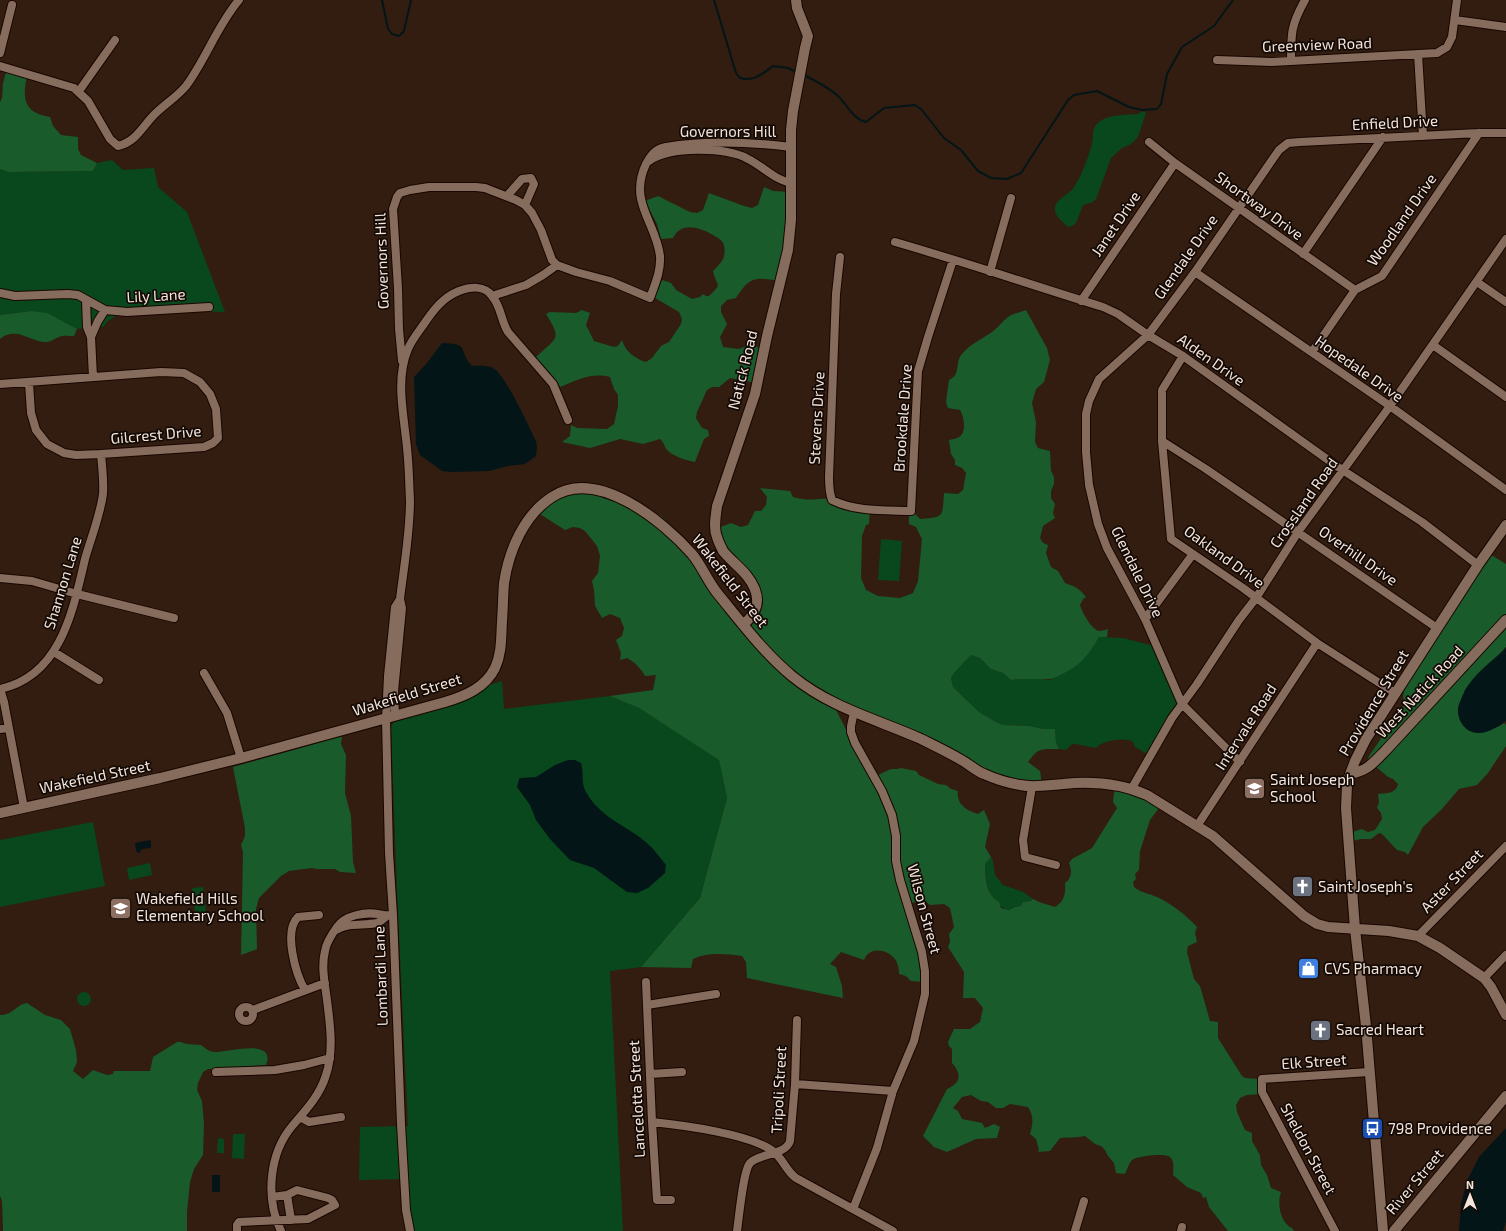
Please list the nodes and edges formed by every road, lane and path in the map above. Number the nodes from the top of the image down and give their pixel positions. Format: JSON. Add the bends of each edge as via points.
{"nodes":[{"id":1,"x":239,"y":0,"type":"edge"},
{"id":2,"x":796,"y":0,"type":"edge"},
{"id":3,"x":1305,"y":0,"type":"edge"},
{"id":4,"x":1457,"y":0,"type":"edge"},
{"id":5,"x":12,"y":5,"type":"dead end"},
{"id":6,"x":1455,"y":20,"type":"junction"},
{"id":7,"x":1506,"y":27,"type":"edge"},
{"id":8,"x":115,"y":40,"type":"dead end"},
{"id":9,"x":0,"y":53,"type":"edge"},
{"id":10,"x":1418,"y":54,"type":"junction"},
{"id":11,"x":1216,"y":60,"type":"dead end"},
{"id":12,"x":1291,"y":61,"type":"junction"},
{"id":13,"x":0,"y":66,"type":"edge"},
{"id":14,"x":79,"y":91,"type":"junction"},
{"id":15,"x":1479,"y":133,"type":"junction"},
{"id":16,"x":1506,"y":133,"type":"edge"},
{"id":17,"x":1423,"y":136,"type":"junction"},
{"id":18,"x":1383,"y":137,"type":"junction"},
{"id":19,"x":1149,"y":142,"type":"dead end"},
{"id":20,"x":1285,"y":145,"type":"joint"},
{"id":21,"x":791,"y":147,"type":"junction"},
{"id":22,"x":647,"y":162,"type":"junction"},
{"id":23,"x":1175,"y":163,"type":"junction"},
{"id":24,"x":791,"y":184,"type":"junction"},
{"id":25,"x":508,"y":196,"type":"junction"},
{"id":26,"x":1011,"y":198,"type":"dead end"},
{"id":27,"x":525,"y":205,"type":"junction"},
{"id":28,"x":1238,"y":208,"type":"junction"},
{"id":29,"x":1506,"y":239,"type":"edge"},
{"id":30,"x":895,"y":242,"type":"dead end"},
{"id":31,"x":1303,"y":254,"type":"junction"},
{"id":32,"x":840,"y":257,"type":"dead end"},
{"id":33,"x":954,"y":260,"type":"junction"},
{"id":34,"x":557,"y":265,"type":"junction"},
{"id":35,"x":990,"y":272,"type":"junction"},
{"id":36,"x":1195,"y":272,"type":"junction"},
{"id":37,"x":1477,"y":282,"type":"junction"},
{"id":38,"x":1355,"y":290,"type":"junction"},
{"id":39,"x":0,"y":293,"type":"edge"},
{"id":40,"x":492,"y":296,"type":"junction"},
{"id":41,"x":86,"y":300,"type":"junction"},
{"id":42,"x":1080,"y":301,"type":"junction"},
{"id":43,"x":1506,"y":302,"type":"edge"},
{"id":44,"x":209,"y":307,"type":"dead end"},
{"id":45,"x":105,"y":310,"type":"junction"},
{"id":46,"x":1148,"y":335,"type":"junction"},
{"id":47,"x":91,"y":337,"type":"junction"},
{"id":48,"x":1433,"y":345,"type":"junction"},
{"id":49,"x":1312,"y":352,"type":"junction"},
{"id":50,"x":1183,"y":356,"type":"junction"},
{"id":51,"x":402,"y":368,"type":"junction"},
{"id":52,"x":93,"y":377,"type":"junction"},
{"id":53,"x":29,"y":382,"type":"junction"},
{"id":54,"x":0,"y":384,"type":"edge"},
{"id":55,"x":1506,"y":397,"type":"edge"},
{"id":56,"x":1390,"y":406,"type":"junction"},
{"id":57,"x":568,"y":420,"type":"dead end"},
{"id":58,"x":1162,"y":441,"type":"junction"},
{"id":59,"x":101,"y":454,"type":"junction"},
{"id":60,"x":1344,"y":470,"type":"junction"},
{"id":61,"x":1506,"y":490,"type":"edge"},
{"id":62,"x":911,"y":511,"type":"joint"},
{"id":63,"x":1506,"y":525,"type":"edge"},
{"id":64,"x":1298,"y":532,"type":"junction"},
{"id":65,"x":1193,"y":554,"type":"junction"},
{"id":66,"x":1478,"y":565,"type":"junction"},
{"id":67,"x":0,"y":578,"type":"edge"},
{"id":68,"x":76,"y":594,"type":"junction"},
{"id":69,"x":1256,"y":598,"type":"junction"},
{"id":70,"x":174,"y":618,"type":"dead end"},
{"id":71,"x":1145,"y":619,"type":"junction"},
{"id":72,"x":1506,"y":620,"type":"edge"},
{"id":73,"x":744,"y":624,"type":"junction"},
{"id":74,"x":1437,"y":628,"type":"junction"},
{"id":75,"x":1317,"y":643,"type":"junction"},
{"id":76,"x":54,"y":652,"type":"junction"},
{"id":77,"x":204,"y":673,"type":"dead end"},
{"id":78,"x":100,"y":680,"type":"dead end"},
{"id":79,"x":0,"y":689,"type":"edge"},
{"id":80,"x":1394,"y":693,"type":"junction"},
{"id":81,"x":1182,"y":704,"type":"junction"},
{"id":82,"x":854,"y":712,"type":"junction"},
{"id":83,"x":390,"y":717,"type":"junction"},
{"id":84,"x":9,"y":728,"type":"junction"},
{"id":85,"x":0,"y":730,"type":"edge"},
{"id":86,"x":241,"y":758,"type":"junction"},
{"id":87,"x":1240,"y":762,"type":"junction"},
{"id":88,"x":1350,"y":774,"type":"junction"},
{"id":89,"x":1032,"y":787,"type":"junction"},
{"id":90,"x":1132,"y":788,"type":"junction"},
{"id":91,"x":24,"y":808,"type":"junction"},
{"id":92,"x":0,"y":813,"type":"edge"},
{"id":93,"x":1197,"y":826,"type":"junction"},
{"id":94,"x":1506,"y":846,"type":"edge"},
{"id":95,"x":1056,"y":866,"type":"dead end"},
{"id":96,"x":319,"y":915,"type":"dead end"},
{"id":97,"x":390,"y":916,"type":"junction"},
{"id":98,"x":1355,"y":929,"type":"junction"},
{"id":99,"x":1418,"y":936,"type":"junction"},
{"id":100,"x":1506,"y":955,"type":"edge"},
{"id":101,"x":1484,"y":978,"type":"junction"},
{"id":102,"x":646,"y":982,"type":"dead end"},
{"id":103,"x":325,"y":983,"type":"junction"},
{"id":104,"x":305,"y":990,"type":"junction"},
{"id":105,"x":716,"y":994,"type":"dead end"},
{"id":106,"x":647,"y":1005,"type":"junction"},
{"id":107,"x":253,"y":1010,"type":"dead end"},
{"id":108,"x":1506,"y":1015,"type":"edge"},
{"id":109,"x":797,"y":1020,"type":"dead end"},
{"id":110,"x":330,"y":1058,"type":"junction"},
{"id":111,"x":216,"y":1072,"type":"dead end"},
{"id":112,"x":682,"y":1072,"type":"dead end"},
{"id":113,"x":1369,"y":1072,"type":"junction"},
{"id":114,"x":650,"y":1074,"type":"junction"},
{"id":115,"x":1262,"y":1079,"type":"joint"},
{"id":116,"x":795,"y":1084,"type":"junction"},
{"id":117,"x":893,"y":1091,"type":"junction"},
{"id":118,"x":1506,"y":1096,"type":"edge"},
{"id":119,"x":341,"y":1117,"type":"dead end"},
{"id":120,"x":300,"y":1118,"type":"junction"},
{"id":121,"x":652,"y":1122,"type":"junction"},
{"id":122,"x":774,"y":1152,"type":"junction"},
{"id":123,"x":287,"y":1195,"type":"junction"},
{"id":124,"x":272,"y":1197,"type":"junction"},
{"id":125,"x":671,"y":1200,"type":"dead end"},
{"id":126,"x":1084,"y":1202,"type":"dead end"},
{"id":127,"x":853,"y":1209,"type":"junction"},
{"id":128,"x":276,"y":1220,"type":"junction"},
{"id":129,"x":291,"y":1220,"type":"junction"},
{"id":130,"x":885,"y":1229,"type":"edge"},
{"id":131,"x":237,"y":1231,"type":"edge"},
{"id":132,"x":281,"y":1231,"type":"edge"},
{"id":133,"x":410,"y":1231,"type":"edge"},
{"id":134,"x":737,"y":1231,"type":"edge"},
{"id":135,"x":893,"y":1231,"type":"edge"},
{"id":136,"x":1075,"y":1231,"type":"edge"},
{"id":137,"x":1335,"y":1231,"type":"edge"},
{"id":138,"x":1383,"y":1231,"type":"edge"},
{"id":139,"x":1394,"y":1231,"type":"edge"}],
"edges":[{"from":1,"to":14,"type":"street","via":[[221,25],[186,85],[132,140],[118,146],[110,139],[88,101]]},
{"from":2,"to":21,"type":"street","name":"Natick Road","via":[[808,36],[795,102]]},
{"from":3,"to":12,"type":"street","via":[[1292,27]]},
{"from":4,"to":6,"type":"street","name":"Greenview Road"},
{"from":5,"to":9,"type":"street"},
{"from":6,"to":7,"type":"street"},
{"from":6,"to":10,"type":"street","name":"Greenview Road","via":[[1447,47],[1436,53]]},
{"from":8,"to":14,"type":"street"},
{"from":10,"to":12,"type":"street","name":"Greenview Road"},
{"from":10,"to":17,"type":"street"},
{"from":11,"to":12,"type":"street","name":"Greenview Road"},
{"from":13,"to":14,"type":"street","via":[[68,85]]},
{"from":15,"to":16,"type":"street","name":"Enfield Drive"},
{"from":15,"to":17,"type":"street","name":"Enfield Drive"},
{"from":15,"to":38,"type":"street","name":"Woodland Drive","via":[[1382,276]]},
{"from":17,"to":18,"type":"street","name":"Enfield Drive"},
{"from":18,"to":20,"type":"street","name":"Enfield Drive","via":[[1293,142]]},
{"from":18,"to":31,"type":"street"},
{"from":19,"to":23,"type":"street","name":"Shortway Drive"},
{"from":20,"to":28,"type":"street","name":"Glendale Drive"},
{"from":21,"to":22,"type":"street","name":"Governors Hill","via":[[740,143],[678,145],[656,150]]},
{"from":21,"to":24,"type":"street","name":"Natick Road"},
{"from":22,"to":24,"type":"street","name":"Governors Hill","via":[[668,153],[729,153],[747,158],[773,177]]},
{"from":22,"to":34,"type":"street","name":"Governors Hill","via":[[640,182],[640,193],[642,207],[657,242],[660,262],[650,298],[610,281]]},
{"from":23,"to":28,"type":"street","name":"Shortway Drive"},
{"from":23,"to":42,"type":"street","name":"Janet Drive"},
{"from":24,"to":73,"type":"street","name":"Natick Road","via":[[788,250],[755,394],[715,518],[716,535],[724,551],[747,576],[757,593],[757,606],[752,618]]},
{"from":25,"to":27,"type":"street","name":"Governors Hill"},
{"from":25,"to":27,"type":"street","via":[[522,179],[531,178],[534,184]]},
{"from":25,"to":51,"type":"street","name":"Governors Hill","via":[[485,188],[429,187],[405,191],[397,197],[393,217]]},
{"from":26,"to":35,"type":"street"},
{"from":27,"to":34,"type":"street","name":"Governors Hill","via":[[535,217],[552,260]]},
{"from":28,"to":31,"type":"street","name":"Shortway Drive"},
{"from":28,"to":36,"type":"street","name":"Glendale Drive"},
{"from":29,"to":37,"type":"street","name":"Crossland Road"},
{"from":30,"to":33,"type":"street","name":"Alden Drive"},
{"from":31,"to":38,"type":"street","name":"Shortway Drive"},
{"from":32,"to":62,"type":"street","name":"Stevens Drive","via":[[836,294],[829,490],[832,500],[843,505],[866,510]]},
{"from":33,"to":35,"type":"street","name":"Alden Drive"},
{"from":33,"to":62,"type":"street","name":"Brookdale Drive","via":[[918,371]]},
{"from":34,"to":40,"type":"street","via":[[530,282]]},
{"from":35,"to":42,"type":"street","name":"Alden Drive"},
{"from":36,"to":46,"type":"street","name":"Glendale Drive"},
{"from":36,"to":49,"type":"street","name":"Hopedale Drive"},
{"from":37,"to":43,"type":"street"},
{"from":37,"to":48,"type":"street","name":"Crossland Road"},
{"from":38,"to":49,"type":"street","name":"Woodland Drive"},
{"from":39,"to":41,"type":"street","name":"Lily Lane","via":[[15,296],[68,294]]},
{"from":40,"to":51,"type":"street","name":"Governors Hill","via":[[482,288],[473,288],[459,291],[446,298],[411,342]]},
{"from":40,"to":57,"type":"street","via":[[508,332],[553,384]]},
{"from":41,"to":45,"type":"street","name":"Lily Lane"},
{"from":41,"to":47,"type":"street","name":"Lily Lane"},
{"from":42,"to":46,"type":"street","name":"Alden Drive","via":[[1118,314]]},
{"from":44,"to":45,"type":"street","name":"Lily Lane","via":[[127,312]]},
{"from":45,"to":47,"type":"street","name":"Lily Lane"},
{"from":46,"to":50,"type":"street","name":"Alden Drive"},
{"from":46,"to":71,"type":"street","name":"Glendale Drive","via":[[1099,379],[1086,414],[1087,470],[1098,524],[1107,548]]},
{"from":47,"to":52,"type":"street","name":"Lily Lane"},
{"from":48,"to":55,"type":"street"},
{"from":48,"to":56,"type":"street","name":"Crossland Road"},
{"from":49,"to":56,"type":"street","name":"Hopedale Drive"},
{"from":50,"to":58,"type":"street","name":"Oakland Drive","via":[[1162,390]]},
{"from":50,"to":60,"type":"street","name":"Alden Drive"},
{"from":51,"to":83,"type":"street","name":"Governors Hill","via":[[401,395],[410,501],[407,552],[400,599],[395,607],[388,676]]},
{"from":52,"to":53,"type":"street","name":"Gilcrest Drive"},
{"from":52,"to":59,"type":"street","name":"Gilcrest Drive","via":[[161,372],[184,373],[200,382],[210,394],[216,409],[218,425],[218,438],[204,447]]},
{"from":53,"to":54,"type":"street","name":"Gilcrest Drive"},
{"from":53,"to":59,"type":"street","name":"Gilcrest Drive","via":[[31,413],[36,430],[47,444],[64,453]]},
{"from":56,"to":60,"type":"street","name":"Crossland Road"},
{"from":56,"to":61,"type":"street","name":"Hopedale Drive"},
{"from":58,"to":64,"type":"street","name":"Overhill Drive"},
{"from":58,"to":65,"type":"street","name":"Oakland Drive","via":[[1171,539]]},
{"from":59,"to":68,"type":"street","name":"Shannon Lane","via":[[103,494]]},
{"from":60,"to":64,"type":"street","name":"Crossland Road"},
{"from":60,"to":66,"type":"street","name":"Alden Drive","via":[[1422,522]]},
{"from":63,"to":66,"type":"street","name":"Providence Street"},
{"from":64,"to":69,"type":"street","name":"Crossland Road"},
{"from":64,"to":74,"type":"street","name":"Overhill Drive"},
{"from":65,"to":69,"type":"street","name":"Oakland Drive"},
{"from":65,"to":71,"type":"street"},
{"from":66,"to":74,"type":"street","name":"Providence Street"},
{"from":67,"to":68,"type":"street","via":[[32,581]]},
{"from":68,"to":70,"type":"street"},
{"from":68,"to":76,"type":"street","name":"Shannon Lane","via":[[69,622]]},
{"from":69,"to":75,"type":"street","name":"Oakland Drive"},
{"from":69,"to":81,"type":"street","name":"Crossland Road"},
{"from":71,"to":81,"type":"street","name":"Glendale Drive"},
{"from":72,"to":88,"type":"street","name":"West Natick Road","via":[[1382,755],[1363,771]]},
{"from":73,"to":82,"type":"street","name":"Wakefield Street","via":[[782,667],[818,694]]},
{"from":73,"to":83,"type":"street","name":"Wakefield Street","via":[[716,591],[693,555],[650,515],[625,500],[600,490],[571,489],[551,497],[539,507],[517,538],[505,580],[499,654],[495,668],[487,679],[473,691],[459,698]]},
{"from":74,"to":80,"type":"street","name":"Providence Street"},
{"from":75,"to":80,"type":"street","name":"Oakland Drive"},
{"from":75,"to":87,"type":"street","name":"Intervale Road"},
{"from":76,"to":78,"type":"street"},
{"from":76,"to":79,"type":"street","name":"Shannon Lane","via":[[26,680]]},
{"from":77,"to":86,"type":"street","via":[[224,706]]},
{"from":79,"to":84,"type":"street"},
{"from":80,"to":88,"type":"street","name":"Providence Street","via":[[1366,739]]},
{"from":81,"to":87,"type":"street","name":"Glendale Drive"},
{"from":81,"to":90,"type":"street","name":"Crossland Road"},
{"from":82,"to":89,"type":"street","name":"Wakefield Street","via":[[935,746],[984,774],[1009,783]]},
{"from":82,"to":117,"type":"street","name":"Wilson Street","via":[[851,732],[855,743],[882,791],[892,815],[900,880],[921,946],[925,970],[924,998],[914,1041]]},
{"from":83,"to":86,"type":"street","name":"Wakefield Street"},
{"from":83,"to":97,"type":"street","name":"Lombardi Lane"},
{"from":84,"to":85,"type":"street"},
{"from":84,"to":91,"type":"street"},
{"from":86,"to":91,"type":"street","name":"Wakefield Street"},
{"from":87,"to":93,"type":"street","name":"Intervale Road"},
{"from":88,"to":98,"type":"street","name":"Providence Street","via":[[1346,808]]},
{"from":89,"to":90,"type":"street","name":"Wakefield Street","via":[[1100,783]]},
{"from":89,"to":95,"type":"street","via":[[1023,840],[1025,857]]},
{"from":90,"to":93,"type":"street","name":"Wakefield Street"},
{"from":91,"to":92,"type":"street","name":"Wakefield Street"},
{"from":93,"to":98,"type":"street","name":"Wakefield Street","via":[[1213,836],[1310,921],[1328,927]]},
{"from":94,"to":99,"type":"street","name":"Aster Street"},
{"from":96,"to":104,"type":"street","via":[[298,917],[292,927],[291,942],[295,965]]},
{"from":97,"to":103,"type":"street","via":[[377,914],[352,917],[340,923],[325,951]]},
{"from":97,"to":133,"type":"street","name":"Lombardi Lane","via":[[406,1210]]},
{"from":98,"to":99,"type":"street"},
{"from":98,"to":113,"type":"street","name":"Providence Street"},
{"from":99,"to":101,"type":"street"},
{"from":100,"to":101,"type":"street"},
{"from":101,"to":108,"type":"street"},
{"from":102,"to":106,"type":"street","name":"Lancelotta Street"},
{"from":103,"to":104,"type":"street"},
{"from":103,"to":110,"type":"street"},
{"from":104,"to":107,"type":"street"},
{"from":105,"to":106,"type":"street"},
{"from":106,"to":114,"type":"street","name":"Lancelotta Street"},
{"from":109,"to":116,"type":"street","name":"Tripoli Street"},
{"from":110,"to":111,"type":"street","via":[[275,1070]]},
{"from":110,"to":120,"type":"street","via":[[327,1075]]},
{"from":112,"to":114,"type":"street"},
{"from":113,"to":115,"type":"street","name":"Elk Street"},
{"from":113,"to":138,"type":"street","name":"Providence Street"},
{"from":114,"to":121,"type":"street","name":"Lancelotta Street"},
{"from":115,"to":137,"type":"street","name":"Sheldon Street","via":[[1262,1092]]},
{"from":116,"to":117,"type":"street"},
{"from":116,"to":122,"type":"street","name":"Tripoli Street","via":[[790,1141],[785,1148]]},
{"from":117,"to":127,"type":"street","name":"Wilson Street","via":[[877,1148]]},
{"from":118,"to":139,"type":"street","name":"River Street"},
{"from":119,"to":120,"type":"street","via":[[309,1122]]},
{"from":120,"to":124,"type":"street","via":[[291,1128],[277,1153],[272,1176]]},
{"from":121,"to":122,"type":"street","via":[[739,1137]]},
{"from":121,"to":125,"type":"street","name":"Lancelotta Street","via":[[656,1200]]},
{"from":122,"to":127,"type":"street","via":[[791,1174]]},
{"from":122,"to":134,"type":"street","via":[[753,1161],[746,1171]]},
{"from":123,"to":124,"type":"street"},
{"from":123,"to":129,"type":"street"},
{"from":123,"to":129,"type":"street","via":[[297,1190],[328,1198],[335,1205],[308,1220]]},
{"from":124,"to":128,"type":"street"},
{"from":126,"to":136,"type":"street"},
{"from":127,"to":130,"type":"street"},
{"from":128,"to":129,"type":"street"},
{"from":128,"to":131,"type":"street","via":[[239,1222]]},
{"from":128,"to":132,"type":"street"},
{"from":130,"to":135,"type":"street"}]}
